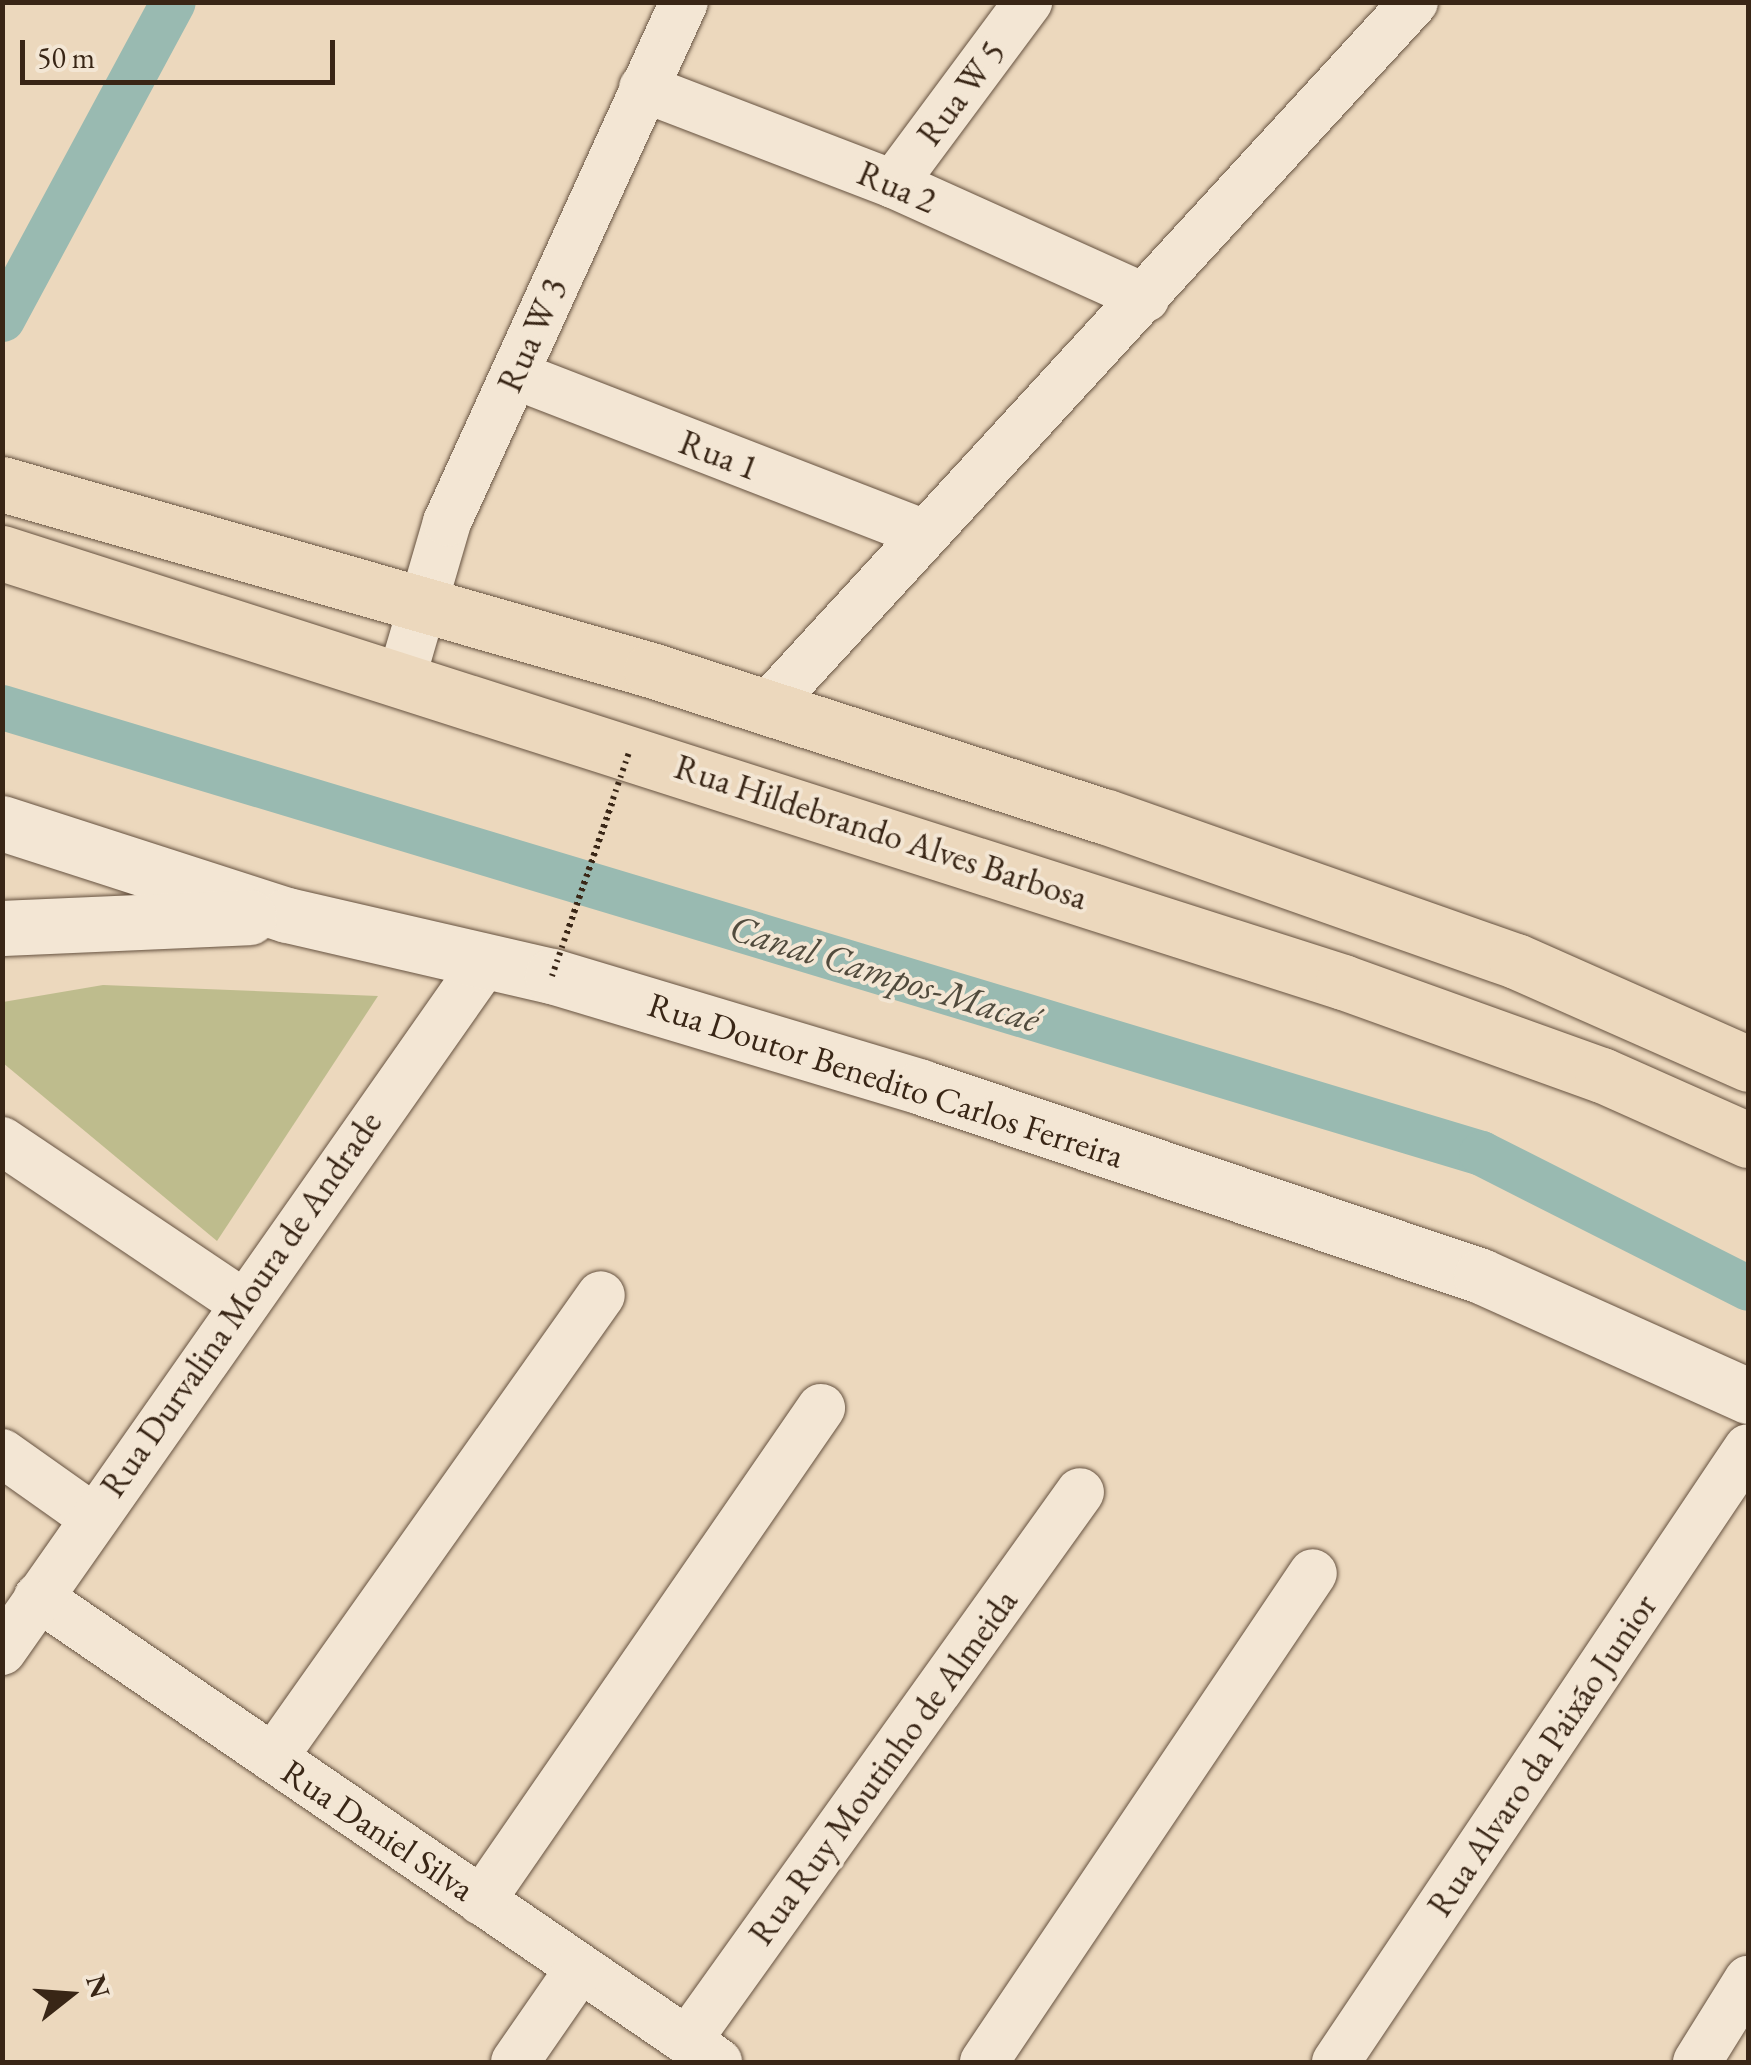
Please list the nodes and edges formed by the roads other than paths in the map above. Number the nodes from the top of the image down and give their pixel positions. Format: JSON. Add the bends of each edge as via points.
{"nodes":[{"id":1,"x":684,"y":2,"type":"edge"},
{"id":2,"x":1028,"y":2,"type":"edge"},
{"id":3,"x":1414,"y":2,"type":"edge"},
{"id":4,"x":643,"y":88,"type":"junction"},
{"id":5,"x":893,"y":184,"type":"junction"},
{"id":6,"x":1146,"y":298,"type":"junction"},
{"id":7,"x":514,"y":375,"type":"junction"},
{"id":8,"x":2,"y":484,"type":"edge"},
{"id":9,"x":924,"y":534,"type":"junction"},
{"id":10,"x":2,"y":553,"type":"edge"},
{"id":11,"x":419,"y":606,"type":"junction"},
{"id":12,"x":402,"y":676,"type":"junction"},
{"id":13,"x":766,"y":708,"type":"junction"},
{"id":14,"x":2,"y":824,"type":"edge"},
{"id":15,"x":287,"y":915,"type":"junction"},
{"id":16,"x":2,"y":928,"type":"edge"},
{"id":17,"x":486,"y":962,"type":"junction"},
{"id":18,"x":1748,"y":1064,"type":"edge"},
{"id":19,"x":1748,"y":1140,"type":"edge"},
{"id":20,"x":2,"y":1141,"type":"edge"},
{"id":21,"x":602,"y":1295,"type":"dead end"},
{"id":22,"x":240,"y":1302,"type":"junction"},
{"id":23,"x":1748,"y":1396,"type":"edge"},
{"id":24,"x":821,"y":1408,"type":"dead end"},
{"id":25,"x":1748,"y":1448,"type":"edge"},
{"id":26,"x":2,"y":1453,"type":"edge"},
{"id":27,"x":1080,"y":1492,"type":"dead end"},
{"id":28,"x":91,"y":1516,"type":"junction"},
{"id":29,"x":1312,"y":1573,"type":"dead end"},
{"id":30,"x":38,"y":1597,"type":"junction"},
{"id":31,"x":2,"y":1651,"type":"edge"},
{"id":32,"x":273,"y":1758,"type":"junction"},
{"id":33,"x":482,"y":1901,"type":"junction"},
{"id":34,"x":580,"y":1968,"type":"junction"},
{"id":35,"x":1748,"y":1980,"type":"edge"},
{"id":36,"x":702,"y":2052,"type":"edge"},
{"id":37,"x":515,"y":2062,"type":"edge"},
{"id":38,"x":984,"y":2062,"type":"edge"},
{"id":39,"x":1336,"y":2062,"type":"edge"},
{"id":40,"x":1697,"y":2062,"type":"edge"}],
"edges":[{"from":1,"to":4,"type":"street","name":"Rua W 3"},
{"from":2,"to":5,"type":"street","name":"Rua W 5"},
{"from":3,"to":6,"type":"street"},
{"from":4,"to":5,"type":"street","name":"Rua 2"},
{"from":4,"to":7,"type":"street","name":"Rua W 3"},
{"from":5,"to":6,"type":"street","name":"Rua 2"},
{"from":6,"to":9,"type":"street"},
{"from":7,"to":9,"type":"street","name":"Rua 1"},
{"from":7,"to":11,"type":"street","name":"Rua W 3"},
{"from":8,"to":11,"type":"main road"},
{"from":9,"to":13,"type":"street"},
{"from":10,"to":12,"type":"main road","name":"Rua Hildebrando Alves Barbosa"},
{"from":11,"to":12,"type":"street","name":"Rua W 3"},
{"from":11,"to":13,"type":"main road"},
{"from":12,"to":19,"type":"main road","name":"Rua Hildebrando Alves Barbosa","via":[[627,761],[1343,982]]},
{"from":13,"to":18,"type":"main road","via":[[1516,962]]},
{"from":14,"to":15,"type":"street","name":"Rua Doutor Benedito Carlos Ferreira"},
{"from":15,"to":16,"type":"street"},
{"from":15,"to":17,"type":"street","name":"Rua Doutor Benedito Carlos Ferreira"},
{"from":17,"to":22,"type":"street","name":"Rua Durvalina Moura de Andrade"},
{"from":17,"to":23,"type":"street","name":"Rua Doutor Benedito Carlos Ferreira","via":[[554,969],[1481,1276]]},
{"from":20,"to":22,"type":"street"},
{"from":21,"to":32,"type":"street"},
{"from":22,"to":28,"type":"street","name":"Rua Durvalina Moura de Andrade"},
{"from":24,"to":33,"type":"street"},
{"from":25,"to":39,"type":"street","name":"Rua Alvaro da Paixão Junior"},
{"from":26,"to":28,"type":"street"},
{"from":27,"to":36,"type":"street","name":"Rua Ruy Moutinho de Almeida"},
{"from":28,"to":30,"type":"street","name":"Rua Durvalina Moura de Andrade"},
{"from":29,"to":38,"type":"street"},
{"from":30,"to":31,"type":"street","name":"Rua Durvalina Moura de Andrade"},
{"from":30,"to":32,"type":"street","name":"Rua Daniel Silva"},
{"from":32,"to":33,"type":"street","name":"Rua Daniel Silva"},
{"from":33,"to":34,"type":"street","name":"Rua Daniel Silva"},
{"from":34,"to":36,"type":"street","name":"Rua Daniel Silva"},
{"from":34,"to":37,"type":"street"},
{"from":35,"to":40,"type":"street"}]}
